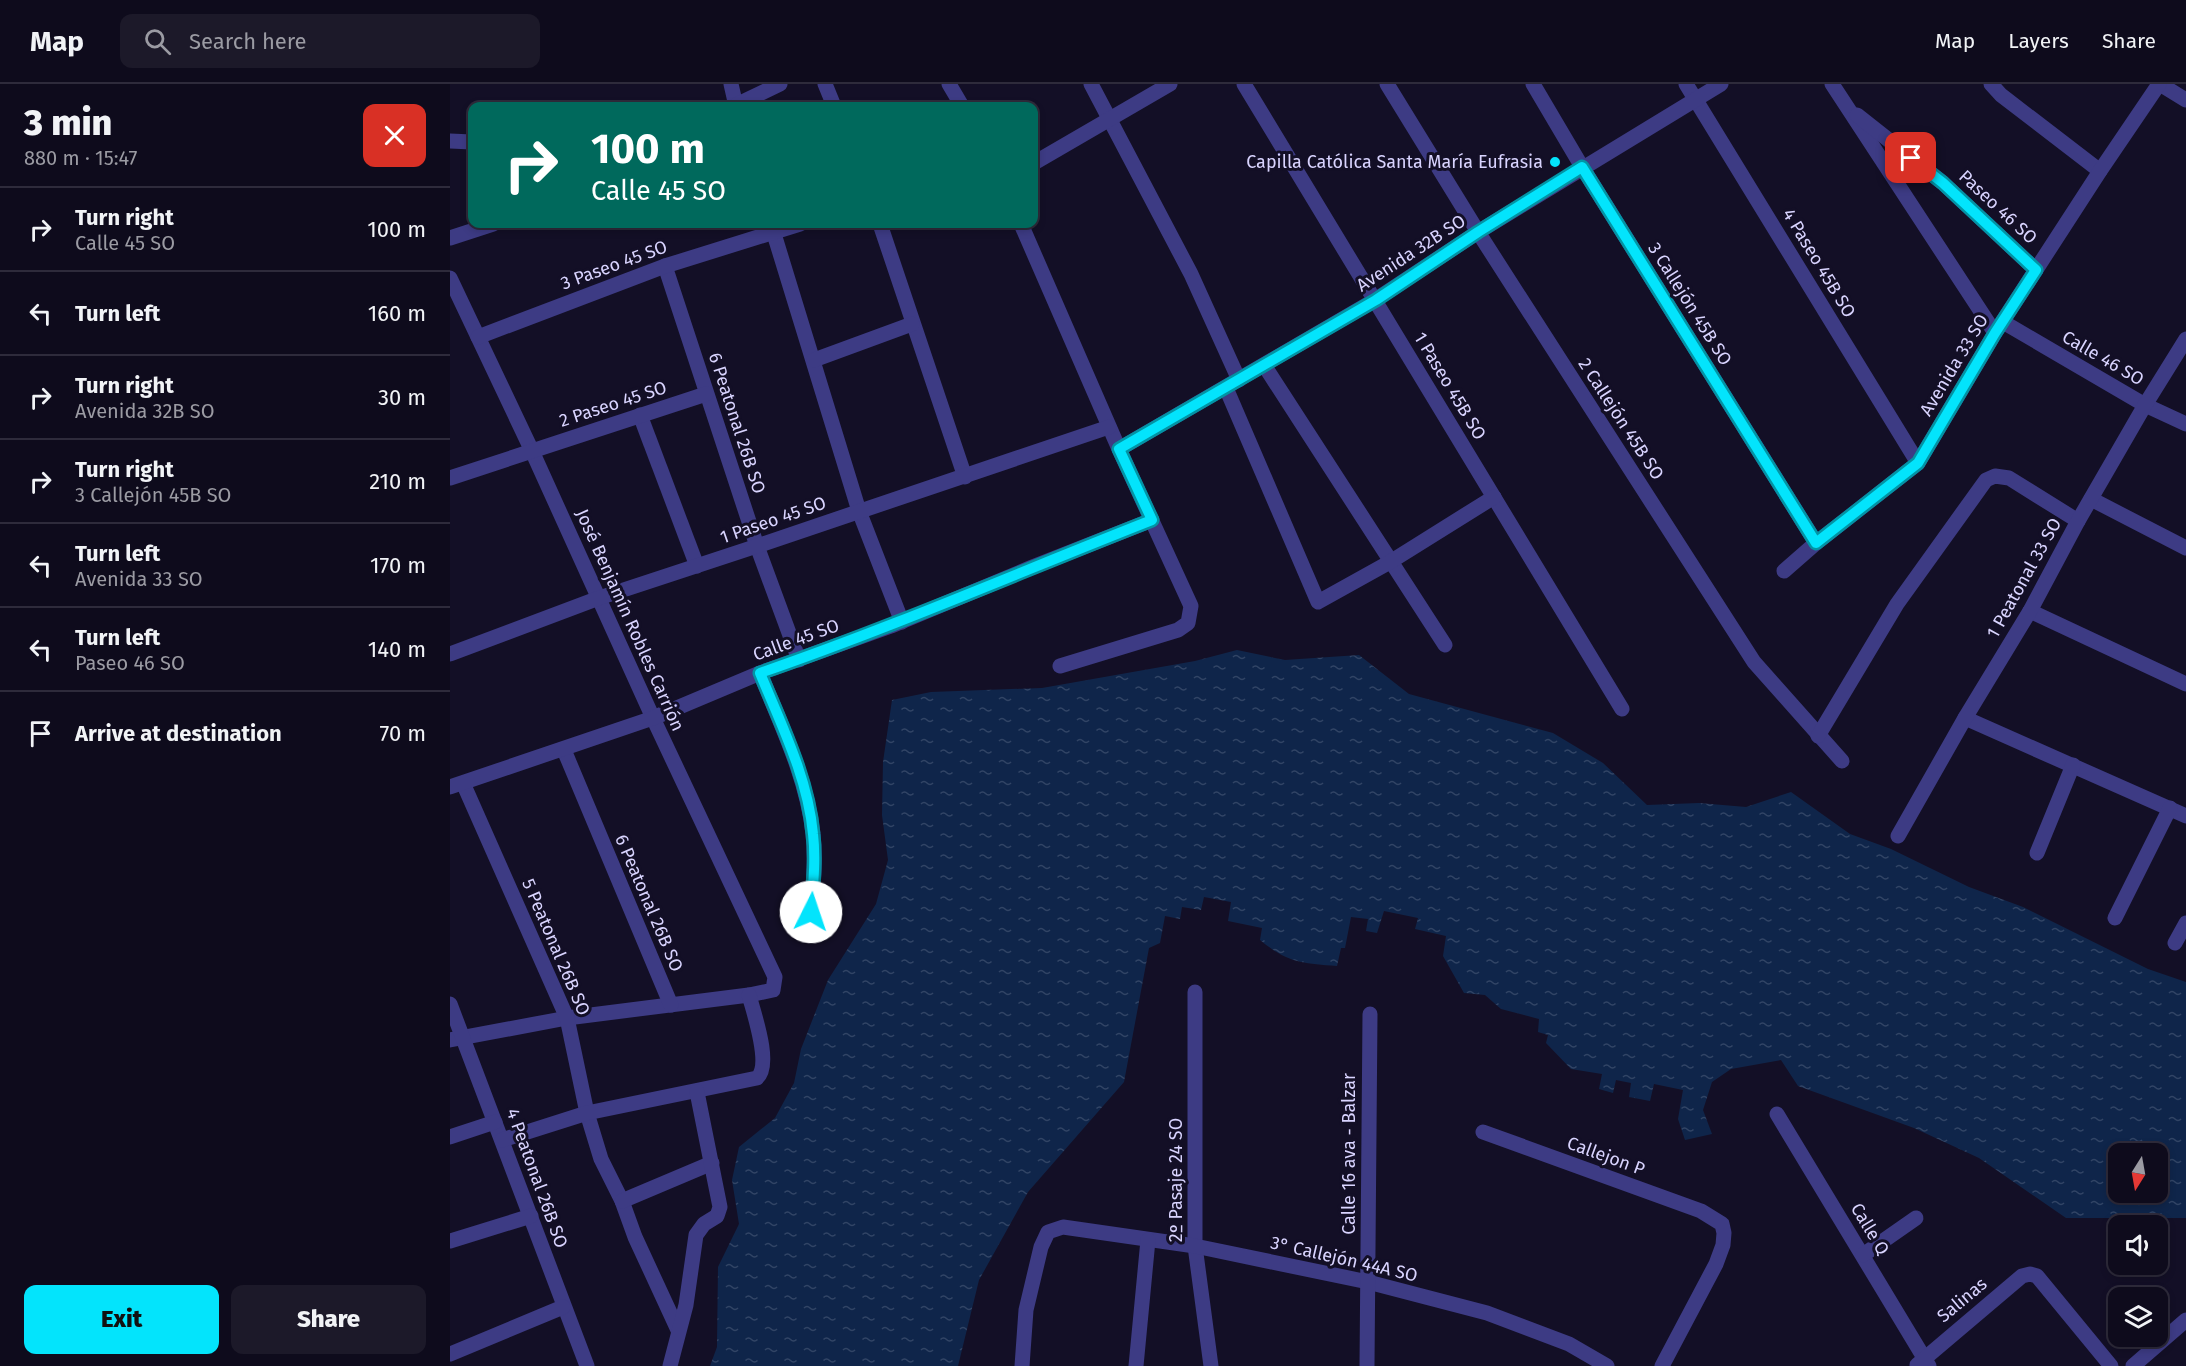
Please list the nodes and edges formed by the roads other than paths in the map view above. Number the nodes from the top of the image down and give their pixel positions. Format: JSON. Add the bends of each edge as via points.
{"nodes":[{"id":1,"x":730,"y":84,"type":"edge"},
{"id":2,"x":780,"y":84,"type":"edge"},
{"id":3,"x":825,"y":84,"type":"edge"},
{"id":4,"x":949,"y":84,"type":"edge"},
{"id":5,"x":1091,"y":84,"type":"edge"},
{"id":6,"x":1170,"y":84,"type":"edge"},
{"id":7,"x":1244,"y":84,"type":"edge"},
{"id":8,"x":1387,"y":84,"type":"edge"},
{"id":9,"x":1533,"y":84,"type":"edge"},
{"id":10,"x":1686,"y":84,"type":"edge"},
{"id":11,"x":1721,"y":84,"type":"edge"},
{"id":12,"x":1832,"y":84,"type":"edge"},
{"id":13,"x":1991,"y":84,"type":"edge"},
{"id":14,"x":2159,"y":84,"type":"edge"},
{"id":15,"x":1695,"y":99,"type":"junction"},
{"id":16,"x":2186,"y":100,"type":"edge"},
{"id":17,"x":735,"y":102,"type":"edge"},
{"id":18,"x":744,"y":102,"type":"edge"},
{"id":19,"x":832,"y":102,"type":"edge"},
{"id":20,"x":960,"y":102,"type":"edge"},
{"id":21,"x":1847,"y":106,"type":"junction"},
{"id":22,"x":1111,"y":119,"type":"junction"},
{"id":23,"x":450,"y":141,"type":"edge"},
{"id":24,"x":468,"y":142,"type":"edge"},
{"id":25,"x":1038,"y":161,"type":"edge"},
{"id":26,"x":1582,"y":167,"type":"junction"},
{"id":27,"x":2100,"y":171,"type":"junction"},
{"id":28,"x":481,"y":228,"type":"edge"},
{"id":29,"x":769,"y":228,"type":"edge"},
{"id":30,"x":772,"y":228,"type":"edge"},
{"id":31,"x":881,"y":228,"type":"edge"},
{"id":32,"x":1023,"y":228,"type":"edge"},
{"id":33,"x":1478,"y":232,"type":"junction"},
{"id":34,"x":450,"y":238,"type":"edge"},
{"id":35,"x":665,"y":266,"type":"junction"},
{"id":36,"x":2036,"y":270,"type":"junction"},
{"id":37,"x":450,"y":278,"type":"edge"},
{"id":38,"x":1376,"y":300,"type":"junction"},
{"id":39,"x":912,"y":324,"type":"junction"},
{"id":40,"x":1999,"y":328,"type":"junction"},
{"id":41,"x":478,"y":337,"type":"junction"},
{"id":42,"x":2186,"y":339,"type":"edge"},
{"id":43,"x":814,"y":360,"type":"junction"},
{"id":44,"x":1264,"y":365,"type":"junction"},
{"id":45,"x":1233,"y":384,"type":"junction"},
{"id":46,"x":706,"y":394,"type":"junction"},
{"id":47,"x":2145,"y":405,"type":"junction"},
{"id":48,"x":640,"y":415,"type":"junction"},
{"id":49,"x":2186,"y":424,"type":"edge"},
{"id":50,"x":1109,"y":427,"type":"junction"},
{"id":51,"x":1119,"y":449,"type":"junction"},
{"id":52,"x":532,"y":451,"type":"junction"},
{"id":53,"x":1918,"y":463,"type":"junction"},
{"id":54,"x":965,"y":477,"type":"junction"},
{"id":55,"x":450,"y":478,"type":"edge"},
{"id":56,"x":1494,"y":497,"type":"junction"},
{"id":57,"x":2091,"y":498,"type":"junction"},
{"id":58,"x":859,"y":511,"type":"junction"},
{"id":59,"x":1152,"y":520,"type":"junction"},
{"id":60,"x":2078,"y":521,"type":"junction"},
{"id":61,"x":1816,"y":543,"type":"junction"},
{"id":62,"x":757,"y":546,"type":"junction"},
{"id":63,"x":2186,"y":548,"type":"edge"},
{"id":64,"x":1390,"y":562,"type":"junction"},
{"id":65,"x":697,"y":566,"type":"junction"},
{"id":66,"x":1784,"y":571,"type":"dead end"},
{"id":67,"x":599,"y":598,"type":"junction"},
{"id":68,"x":2030,"y":611,"type":"junction"},
{"id":69,"x":902,"y":622,"type":"junction"},
{"id":70,"x":1445,"y":645,"type":"dead end"},
{"id":71,"x":450,"y":654,"type":"edge"},
{"id":72,"x":799,"y":660,"type":"junction"},
{"id":73,"x":1060,"y":666,"type":"dead end"},
{"id":74,"x":760,"y":673,"type":"junction"},
{"id":75,"x":2186,"y":684,"type":"edge"},
{"id":76,"x":1622,"y":710,"type":"dead end"},
{"id":77,"x":653,"y":718,"type":"junction"},
{"id":78,"x":1965,"y":718,"type":"junction"},
{"id":79,"x":1818,"y":736,"type":"junction"},
{"id":80,"x":564,"y":750,"type":"junction"},
{"id":81,"x":1842,"y":761,"type":"dead end"},
{"id":82,"x":2073,"y":765,"type":"junction"},
{"id":83,"x":456,"y":785,"type":"edge"},
{"id":84,"x":2170,"y":808,"type":"junction"},
{"id":85,"x":2186,"y":816,"type":"edge"},
{"id":86,"x":1898,"y":836,"type":"dead end"},
{"id":87,"x":2037,"y":853,"type":"dead end"},
{"id":88,"x":811,"y":912,"type":"dead end"},
{"id":89,"x":2115,"y":918,"type":"dead end"},
{"id":90,"x":2186,"y":923,"type":"edge"},
{"id":91,"x":2175,"y":943,"type":"dead end"},
{"id":92,"x":1195,"y":992,"type":"dead end"},
{"id":93,"x":749,"y":995,"type":"junction"},
{"id":94,"x":450,"y":1004,"type":"edge"},
{"id":95,"x":671,"y":1005,"type":"junction"},
{"id":96,"x":1370,"y":1014,"type":"dead end"},
{"id":97,"x":567,"y":1018,"type":"junction"},
{"id":98,"x":457,"y":1039,"type":"edge"},
{"id":99,"x":697,"y":1092,"type":"junction"},
{"id":100,"x":587,"y":1113,"type":"junction"},
{"id":101,"x":1777,"y":1114,"type":"dead end"},
{"id":102,"x":495,"y":1122,"type":"junction"},
{"id":103,"x":1483,"y":1132,"type":"dead end"},
{"id":104,"x":450,"y":1137,"type":"edge"},
{"id":105,"x":502,"y":1140,"type":"junction"},
{"id":106,"x":712,"y":1163,"type":"junction"},
{"id":107,"x":622,"y":1201,"type":"junction"},
{"id":108,"x":531,"y":1216,"type":"junction"},
{"id":109,"x":1916,"y":1218,"type":"dead end"},
{"id":110,"x":1148,"y":1240,"type":"junction"},
{"id":111,"x":450,"y":1241,"type":"edge"},
{"id":112,"x":1195,"y":1246,"type":"junction"},
{"id":113,"x":1863,"y":1255,"type":"junction"},
{"id":114,"x":1368,"y":1282,"type":"junction"},
{"id":115,"x":563,"y":1307,"type":"junction"},
{"id":116,"x":2186,"y":1320,"type":"edge"},
{"id":117,"x":678,"y":1330,"type":"junction"},
{"id":118,"x":450,"y":1354,"type":"edge"},
{"id":119,"x":1923,"y":1363,"type":"edge"},
{"id":120,"x":587,"y":1366,"type":"edge"},
{"id":121,"x":670,"y":1366,"type":"edge"},
{"id":122,"x":1022,"y":1366,"type":"edge"},
{"id":123,"x":1136,"y":1366,"type":"edge"},
{"id":124,"x":1211,"y":1366,"type":"edge"},
{"id":125,"x":1367,"y":1366,"type":"edge"},
{"id":126,"x":1607,"y":1366,"type":"edge"},
{"id":127,"x":1662,"y":1366,"type":"edge"},
{"id":128,"x":2111,"y":1366,"type":"edge"},
{"id":129,"x":2133,"y":1366,"type":"edge"}],
"edges":[{"from":1,"to":17,"type":"street"},
{"from":2,"to":18,"type":"street"},
{"from":3,"to":19,"type":"street"},
{"from":4,"to":20,"type":"street"},
{"from":5,"to":22,"type":"street"},
{"from":6,"to":22,"type":"street"},
{"from":7,"to":38,"type":"street","name":"1 Paseo 45B SO"},
{"from":8,"to":33,"type":"street","name":"2 Callejón 45B SO"},
{"from":9,"to":26,"type":"street","name":"3 Callejón 45B SO"},
{"from":10,"to":15,"type":"street","name":"4 Paseo 45B SO"},
{"from":11,"to":15,"type":"street","name":"Avenida 32B SO"},
{"from":12,"to":21,"type":"street","name":"Paseo 46 SO"},
{"from":13,"to":27,"type":"street"},
{"from":14,"to":16,"type":"street"},
{"from":14,"to":27,"type":"street","name":"Avenida 33 SO"},
{"from":15,"to":26,"type":"street","name":"Avenida 32B SO"},
{"from":15,"to":53,"type":"street","name":"4 Paseo 45B SO"},
{"from":21,"to":36,"type":"street","name":"Paseo 46 SO","via":[[1943,183]]},
{"from":21,"to":40,"type":"street","name":"Paseo 46 SO"},
{"from":22,"to":25,"type":"street"},
{"from":22,"to":45,"type":"street","via":[[1191,274]]},
{"from":23,"to":24,"type":"street"},
{"from":26,"to":33,"type":"street","name":"Avenida 32B SO"},
{"from":26,"to":61,"type":"street","name":"3 Callejón 45B SO"},
{"from":27,"to":36,"type":"street","name":"Avenida 33 SO"},
{"from":28,"to":34,"type":"street"},
{"from":29,"to":35,"type":"street","name":"3 Paseo 45 SO"},
{"from":30,"to":43,"type":"street"},
{"from":31,"to":39,"type":"street"},
{"from":32,"to":50,"type":"street"},
{"from":33,"to":38,"type":"street","name":"Avenida 32B SO"},
{"from":33,"to":79,"type":"street","name":"2 Callejón 45B SO","via":[[1754,662]]},
{"from":35,"to":41,"type":"street","name":"3 Paseo 45 SO"},
{"from":35,"to":46,"type":"street","name":"6 Peatonal 26B SO"},
{"from":36,"to":40,"type":"street","name":"Avenida 33 SO"},
{"from":37,"to":41,"type":"street","name":"José Benjamín Robles Carrión"},
{"from":38,"to":44,"type":"street","name":"Avenida 32B SO"},
{"from":38,"to":56,"type":"street","name":"1 Paseo 45B SO"},
{"from":39,"to":43,"type":"street"},
{"from":39,"to":54,"type":"street"},
{"from":40,"to":47,"type":"street","name":"Calle 46 SO"},
{"from":40,"to":53,"type":"street","name":"Avenida 33 SO"},
{"from":41,"to":52,"type":"street","name":"José Benjamín Robles Carrión"},
{"from":42,"to":47,"type":"street","name":"1 Peatonal 33 SO"},
{"from":43,"to":58,"type":"street"},
{"from":44,"to":45,"type":"street","name":"Avenida 32B SO"},
{"from":44,"to":64,"type":"street"},
{"from":45,"to":51,"type":"street","name":"Avenida 32B SO"},
{"from":45,"to":64,"type":"street","via":[[1318,602]]},
{"from":46,"to":48,"type":"street","name":"2 Paseo 45 SO"},
{"from":46,"to":62,"type":"street","name":"6 Peatonal 26B SO"},
{"from":47,"to":49,"type":"street","name":"Calle 46 SO"},
{"from":47,"to":57,"type":"street","name":"1 Peatonal 33 SO"},
{"from":48,"to":52,"type":"street","name":"2 Paseo 45 SO"},
{"from":48,"to":65,"type":"street"},
{"from":50,"to":51,"type":"street"},
{"from":50,"to":54,"type":"street","name":"1 Paseo 45 SO"},
{"from":51,"to":59,"type":"street"},
{"from":52,"to":55,"type":"street","name":"2 Paseo 45 SO"},
{"from":52,"to":67,"type":"street","name":"José Benjamín Robles Carrión"},
{"from":53,"to":61,"type":"street","name":"Avenida 33 SO"},
{"from":54,"to":58,"type":"street","name":"1 Paseo 45 SO"},
{"from":56,"to":64,"type":"street"},
{"from":56,"to":76,"type":"street","name":"1 Paseo 45B SO"},
{"from":57,"to":60,"type":"street","name":"1 Peatonal 33 SO"},
{"from":57,"to":63,"type":"street"},
{"from":58,"to":62,"type":"street","name":"1 Paseo 45 SO"},
{"from":58,"to":69,"type":"street"},
{"from":59,"to":69,"type":"street","name":"Calle 45 SO"},
{"from":59,"to":73,"type":"street","via":[[1191,606],[1191,618],[1184,628]]},
{"from":60,"to":68,"type":"street","name":"1 Peatonal 33 SO"},
{"from":60,"to":79,"type":"street","via":[[2009,478],[1995,476],[1986,480],[1897,604]]},
{"from":61,"to":66,"type":"street","name":"Avenida 33 SO"},
{"from":62,"to":65,"type":"street","name":"1 Paseo 45 SO"},
{"from":62,"to":72,"type":"street","name":"6 Peatonal 26B SO"},
{"from":64,"to":70,"type":"street"},
{"from":65,"to":67,"type":"street","name":"1 Paseo 45 SO"},
{"from":67,"to":71,"type":"street","name":"1 Paseo 45 SO"},
{"from":67,"to":77,"type":"street","name":"José Benjamín Robles Carrión"},
{"from":68,"to":75,"type":"street"},
{"from":68,"to":78,"type":"street","name":"1 Peatonal 33 SO"},
{"from":69,"to":72,"type":"street","name":"Calle 45 SO"},
{"from":72,"to":74,"type":"street","name":"Calle 45 SO"},
{"from":74,"to":77,"type":"street","name":"Calle 45 SO"},
{"from":74,"to":88,"type":"street","via":[[799,773],[808,808],[815,856]]},
{"from":77,"to":80,"type":"street","name":"Calle 45 SO"},
{"from":77,"to":93,"type":"street","name":"José Benjamín Robles Carrión","via":[[775,977],[773,990]]},
{"from":78,"to":82,"type":"street"},
{"from":78,"to":86,"type":"street","name":"1 Peatonal 33 SO"},
{"from":79,"to":81,"type":"street","name":"2 Callejón 45B SO"},
{"from":80,"to":83,"type":"street","name":"Calle 45 SO"},
{"from":80,"to":95,"type":"street","name":"6 Peatonal 26B SO"},
{"from":82,"to":84,"type":"street"},
{"from":82,"to":87,"type":"street"},
{"from":83,"to":97,"type":"street","name":"5 Peatonal 26B SO"},
{"from":84,"to":85,"type":"street"},
{"from":84,"to":89,"type":"street"},
{"from":90,"to":91,"type":"street"},
{"from":92,"to":112,"type":"street","name":"2º Pasaje 24 SO"},
{"from":93,"to":95,"type":"street"},
{"from":93,"to":99,"type":"street","via":[[764,1057],[762,1072],[757,1078]]},
{"from":94,"to":98,"type":"street","name":"4 Peatonal 26B SO"},
{"from":95,"to":97,"type":"street"},
{"from":96,"to":114,"type":"street","name":"Calle 16 ava - Balzar"},
{"from":97,"to":98,"type":"street"},
{"from":97,"to":100,"type":"street","name":"5 Peatonal 26B SO"},
{"from":98,"to":102,"type":"street","name":"4 Peatonal 26B SO"},
{"from":99,"to":100,"type":"street"},
{"from":99,"to":106,"type":"street"},
{"from":100,"to":105,"type":"street"},
{"from":100,"to":107,"type":"street","name":"5 Peatonal 26B SO","via":[[601,1159]]},
{"from":101,"to":113,"type":"street","name":"Calle Q"},
{"from":102,"to":104,"type":"street"},
{"from":102,"to":105,"type":"street","name":"4 Peatonal 26B SO"},
{"from":103,"to":127,"type":"street","name":"Callejon P","via":[[1714,1217],[1722,1224],[1720,1253]]},
{"from":105,"to":108,"type":"street","name":"4 Peatonal 26B SO"},
{"from":106,"to":107,"type":"street"},
{"from":106,"to":117,"type":"street","via":[[720,1207],[717,1216],[696,1235],[686,1305]]},
{"from":107,"to":117,"type":"street","name":"5 Peatonal 26B SO","via":[[634,1237]]},
{"from":108,"to":111,"type":"street"},
{"from":108,"to":115,"type":"street","name":"4 Peatonal 26B SO"},
{"from":109,"to":113,"type":"street"},
{"from":110,"to":112,"type":"street","name":"3° Callejón 44A SO"},
{"from":110,"to":122,"type":"street","name":"3° Callejón 44A SO","via":[[1063,1227],[1048,1232],[1026,1310]]},
{"from":110,"to":123,"type":"street","name":"2º Pasaje 24 SO"},
{"from":112,"to":114,"type":"street","name":"3° Callejón 44A SO"},
{"from":112,"to":124,"type":"street","name":"2º Pasaje 24 SO"},
{"from":113,"to":119,"type":"street","name":"Calle Q"},
{"from":114,"to":125,"type":"street","name":"Calle 16 ava - Balzar"},
{"from":114,"to":126,"type":"street","name":"3° Callejón 44A SO","via":[[1487,1313],[1569,1344]]},
{"from":115,"to":118,"type":"street"},
{"from":115,"to":120,"type":"street","name":"4 Peatonal 26B SO"},
{"from":116,"to":129,"type":"street"},
{"from":117,"to":121,"type":"street"},
{"from":119,"to":128,"type":"street","name":"Salinas","via":[[2022,1275],[2030,1274],[2037,1276]]}]}
